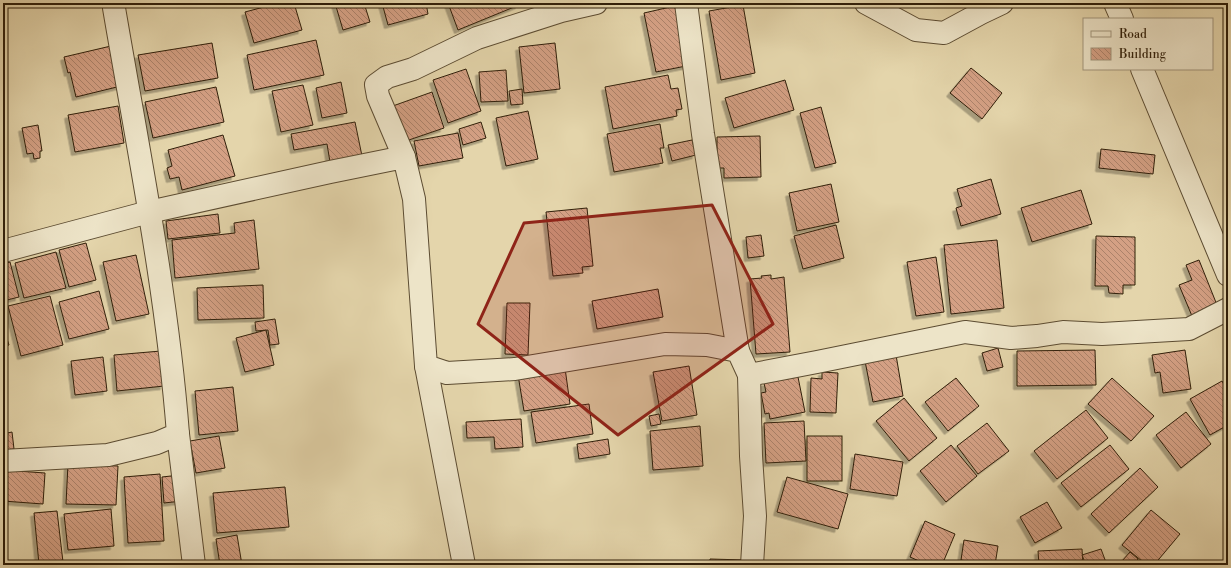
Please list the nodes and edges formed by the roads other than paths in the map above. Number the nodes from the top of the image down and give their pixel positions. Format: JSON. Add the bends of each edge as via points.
{"nodes":[{"id":1,"x":596,"y":3,"type":"edge"},
{"id":2,"x":686,"y":3,"type":"edge"},
{"id":3,"x":866,"y":3,"type":"edge"},
{"id":4,"x":1002,"y":3,"type":"edge"},
{"id":5,"x":1115,"y":3,"type":"edge"},
{"id":6,"x":114,"y":8,"type":"dead end"},
{"id":7,"x":1122,"y":18,"type":"edge"},
{"id":8,"x":1142,"y":70,"type":"edge"},
{"id":9,"x":404,"y":157,"type":"junction"},
{"id":10,"x":149,"y":212,"type":"junction"},
{"id":11,"x":3,"y":251,"type":"edge"},
{"id":12,"x":1228,"y":275,"type":"edge"},
{"id":13,"x":1228,"y":309,"type":"edge"},
{"id":14,"x":738,"y":351,"type":"junction"},
{"id":15,"x":426,"y":366,"type":"junction"},
{"id":16,"x":749,"y":375,"type":"junction"},
{"id":17,"x":178,"y":434,"type":"junction"},
{"id":18,"x":3,"y":461,"type":"edge"},
{"id":19,"x":194,"y":565,"type":"edge"},
{"id":20,"x":464,"y":565,"type":"edge"},
{"id":21,"x":752,"y":565,"type":"edge"}],
"edges":[{"from":1,"to":9,"type":"street","via":[[561,11],[477,38],[413,69],[387,77],[376,85],[378,96]]},
{"from":2,"to":14,"type":"street","via":[[703,134]]},
{"from":3,"to":4,"type":"street","via":[[916,30],[944,33]]},
{"from":5,"to":7,"type":"street"},
{"from":6,"to":10,"type":"street"},
{"from":8,"to":12,"type":"street"},
{"from":9,"to":10,"type":"street"},
{"from":9,"to":15,"type":"street","via":[[414,199]]},
{"from":10,"to":11,"type":"street"},
{"from":10,"to":17,"type":"street","via":[[173,375]]},
{"from":13,"to":16,"type":"street","via":[[1189,329],[1102,334],[1063,332],[1011,338],[965,332]]},
{"from":14,"to":15,"type":"street","via":[[707,345],[665,344],[515,369],[447,373]]},
{"from":14,"to":16,"type":"street"},
{"from":15,"to":20,"type":"street"},
{"from":16,"to":21,"type":"street","via":[[755,516]]},
{"from":17,"to":18,"type":"street","via":[[157,443],[108,455]]},
{"from":17,"to":19,"type":"street"}]}
